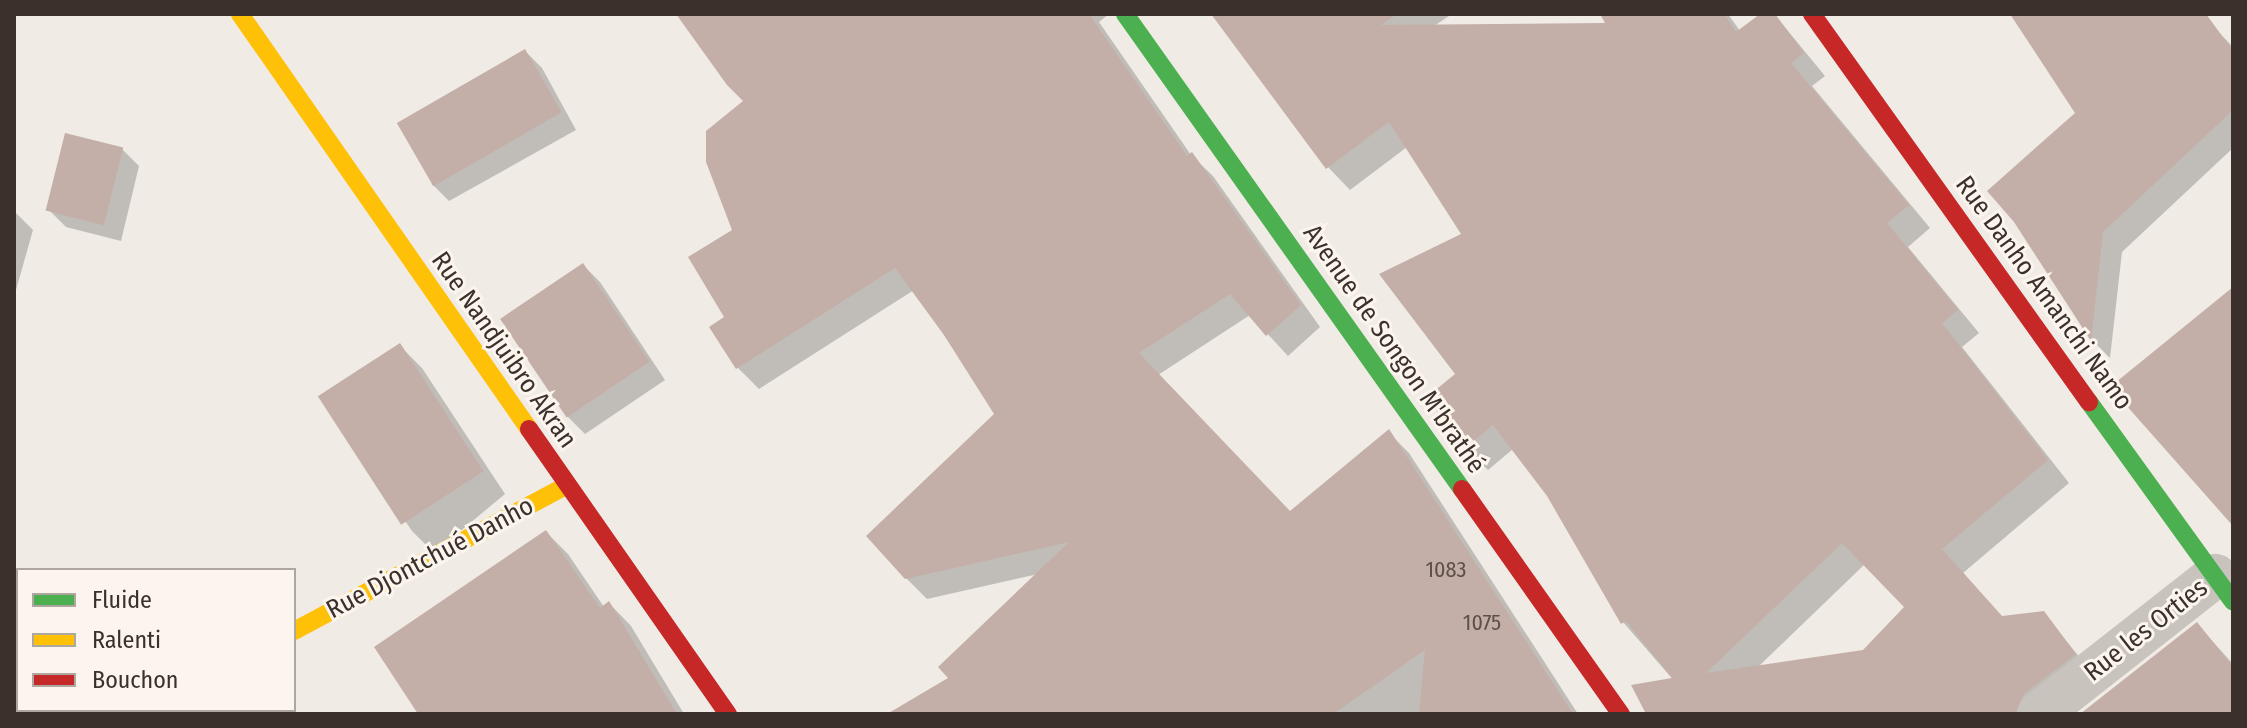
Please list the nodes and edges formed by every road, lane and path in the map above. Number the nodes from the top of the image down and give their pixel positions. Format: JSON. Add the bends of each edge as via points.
{"nodes":[{"id":1,"x":240,"y":14,"type":"edge"},
{"id":2,"x":1125,"y":14,"type":"edge"},
{"id":3,"x":1812,"y":14,"type":"edge"},
{"id":4,"x":567,"y":485,"type":"junction"},
{"id":5,"x":2224,"y":589,"type":"edge"},
{"id":6,"x":296,"y":630,"type":"edge"},
{"id":7,"x":728,"y":714,"type":"edge"},
{"id":8,"x":1621,"y":714,"type":"edge"},
{"id":9,"x":2039,"y":714,"type":"edge"}],
"edges":[{"from":1,"to":4,"type":"street","name":"Rue Nandjuibro Akran"},
{"from":2,"to":8,"type":"street","name":"Avenue de Songon M'brathé"},
{"from":3,"to":5,"type":"street","name":"Rue Danho Amanchi Namo"},
{"from":4,"to":6,"type":"street","name":"Rue Djontchué Danho"},
{"from":4,"to":7,"type":"street","name":"Rue Nandjuibro Akran"},
{"from":5,"to":9,"type":"street","name":"Rue les Orties"}]}
